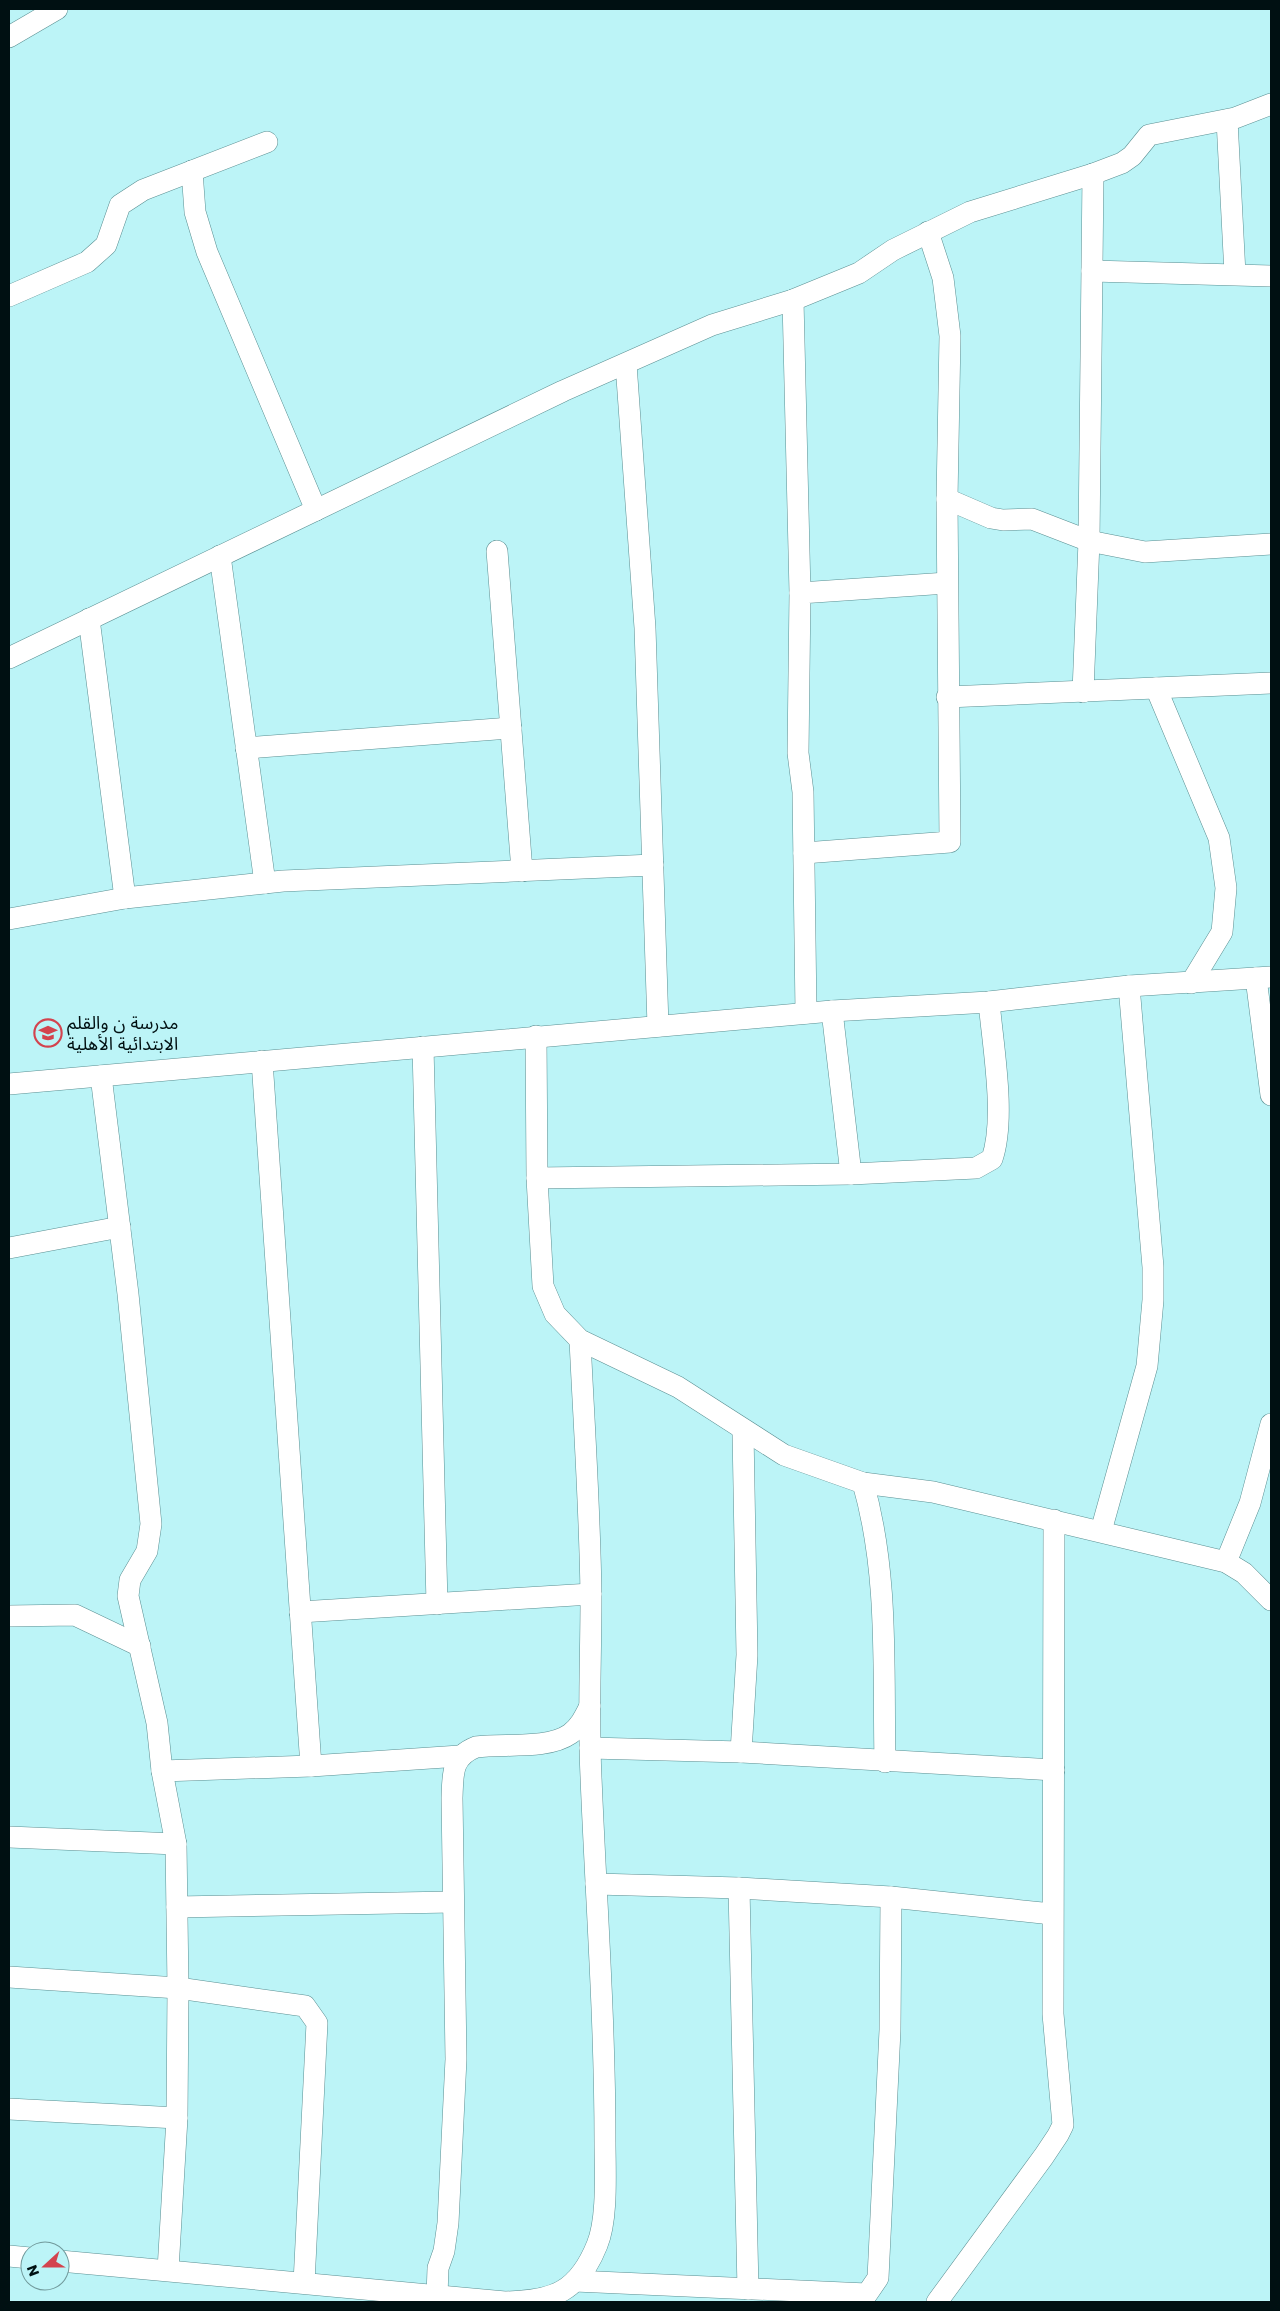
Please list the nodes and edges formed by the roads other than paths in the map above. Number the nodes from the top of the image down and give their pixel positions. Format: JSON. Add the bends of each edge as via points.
{"nodes":[{"id":1,"x":57,"y":9,"type":"edge"},
{"id":2,"x":9,"y":37,"type":"edge"},
{"id":3,"x":1271,"y":104,"type":"edge"},
{"id":4,"x":1227,"y":120,"type":"junction"},
{"id":5,"x":267,"y":142,"type":"dead end"},
{"id":6,"x":192,"y":171,"type":"junction"},
{"id":7,"x":1094,"y":174,"type":"junction"},
{"id":8,"x":928,"y":232,"type":"junction"},
{"id":9,"x":1092,"y":270,"type":"junction"},
{"id":10,"x":1235,"y":274,"type":"junction"},
{"id":11,"x":1271,"y":276,"type":"edge"},
{"id":12,"x":9,"y":296,"type":"edge"},
{"id":13,"x":793,"y":300,"type":"junction"},
{"id":14,"x":626,"y":364,"type":"junction"},
{"id":15,"x":946,"y":499,"type":"junction"},
{"id":16,"x":316,"y":510,"type":"junction"},
{"id":17,"x":1089,"y":541,"type":"junction"},
{"id":18,"x":1271,"y":544,"type":"edge"},
{"id":19,"x":497,"y":551,"type":"dead end"},
{"id":20,"x":220,"y":556,"type":"junction"},
{"id":21,"x":947,"y":583,"type":"junction"},
{"id":22,"x":800,"y":593,"type":"junction"},
{"id":23,"x":89,"y":619,"type":"junction"},
{"id":24,"x":9,"y":658,"type":"edge"},
{"id":25,"x":1271,"y":683,"type":"edge"},
{"id":26,"x":1156,"y":688,"type":"junction"},
{"id":27,"x":1083,"y":692,"type":"junction"},
{"id":28,"x":948,"y":698,"type":"junction"},
{"id":29,"x":511,"y":728,"type":"junction"},
{"id":30,"x":246,"y":748,"type":"junction"},
{"id":31,"x":804,"y":853,"type":"junction"},
{"id":32,"x":653,"y":865,"type":"junction"},
{"id":33,"x":522,"y":871,"type":"junction"},
{"id":34,"x":265,"y":883,"type":"junction"},
{"id":35,"x":125,"y":898,"type":"junction"},
{"id":36,"x":9,"y":919,"type":"edge"},
{"id":37,"x":1263,"y":978,"type":"edge"},
{"id":38,"x":1190,"y":983,"type":"junction"},
{"id":39,"x":1129,"y":986,"type":"junction"},
{"id":40,"x":989,"y":1002,"type":"junction"},
{"id":41,"x":832,"y":1011,"type":"junction"},
{"id":42,"x":806,"y":1013,"type":"junction"},
{"id":43,"x":658,"y":1026,"type":"junction"},
{"id":44,"x":536,"y":1036,"type":"junction"},
{"id":45,"x":423,"y":1047,"type":"junction"},
{"id":46,"x":262,"y":1061,"type":"junction"},
{"id":47,"x":101,"y":1076,"type":"junction"},
{"id":48,"x":9,"y":1084,"type":"edge"},
{"id":49,"x":1271,"y":1094,"type":"edge"},
{"id":50,"x":851,"y":1174,"type":"junction"},
{"id":51,"x":537,"y":1178,"type":"junction"},
{"id":52,"x":120,"y":1227,"type":"junction"},
{"id":53,"x":9,"y":1248,"type":"edge"},
{"id":54,"x":580,"y":1340,"type":"junction"},
{"id":55,"x":1271,"y":1424,"type":"edge"},
{"id":56,"x":744,"y":1431,"type":"junction"},
{"id":57,"x":863,"y":1484,"type":"junction"},
{"id":58,"x":1054,"y":1520,"type":"junction"},
{"id":59,"x":1101,"y":1531,"type":"junction"},
{"id":60,"x":1226,"y":1562,"type":"junction"},
{"id":61,"x":591,"y":1594,"type":"junction"},
{"id":62,"x":1271,"y":1600,"type":"edge"},
{"id":63,"x":437,"y":1604,"type":"junction"},
{"id":64,"x":300,"y":1612,"type":"junction"},
{"id":65,"x":9,"y":1616,"type":"edge"},
{"id":66,"x":140,"y":1646,"type":"junction"},
{"id":67,"x":590,"y":1705,"type":"junction"},
{"id":68,"x":590,"y":1748,"type":"junction"},
{"id":69,"x":741,"y":1752,"type":"junction"},
{"id":70,"x":460,"y":1756,"type":"junction"},
{"id":71,"x":885,"y":1762,"type":"junction"},
{"id":72,"x":310,"y":1766,"type":"junction"},
{"id":73,"x":1054,"y":1770,"type":"junction"},
{"id":74,"x":162,"y":1772,"type":"junction"},
{"id":75,"x":9,"y":1837,"type":"edge"},
{"id":76,"x":176,"y":1844,"type":"junction"},
{"id":77,"x":596,"y":1884,"type":"junction"},
{"id":78,"x":739,"y":1888,"type":"junction"},
{"id":79,"x":891,"y":1897,"type":"junction"},
{"id":80,"x":453,"y":1902,"type":"junction"},
{"id":81,"x":177,"y":1907,"type":"junction"},
{"id":82,"x":1052,"y":1914,"type":"junction"},
{"id":83,"x":9,"y":1977,"type":"edge"},
{"id":84,"x":178,"y":1988,"type":"junction"},
{"id":85,"x":9,"y":2109,"type":"edge"},
{"id":86,"x":177,"y":2118,"type":"junction"},
{"id":87,"x":70,"y":2262,"type":"edge"},
{"id":88,"x":168,"y":2270,"type":"junction"},
{"id":89,"x":304,"y":2283,"type":"junction"},
{"id":90,"x":748,"y":2289,"type":"junction"},
{"id":91,"x":566,"y":2292,"type":"edge"},
{"id":92,"x":437,"y":2296,"type":"junction"},
{"id":93,"x":937,"y":2302,"type":"edge"}],
"edges":[{"from":1,"to":2,"type":"street"},
{"from":3,"to":4,"type":"street"},
{"from":4,"to":7,"type":"street","via":[[1149,135],[1122,164]]},
{"from":4,"to":10,"type":"street"},
{"from":5,"to":6,"type":"street"},
{"from":6,"to":12,"type":"street","via":[[143,190],[120,205],[106,245],[86,262]]},
{"from":6,"to":16,"type":"street","via":[[194,212],[207,252]]},
{"from":7,"to":8,"type":"street","via":[[983,207]]},
{"from":7,"to":9,"type":"street"},
{"from":8,"to":13,"type":"street","via":[[859,273]]},
{"from":8,"to":15,"type":"street","via":[[943,278],[949,316]]},
{"from":9,"to":10,"type":"street"},
{"from":9,"to":17,"type":"street"},
{"from":10,"to":11,"type":"street"},
{"from":13,"to":14,"type":"street","via":[[712,325]]},
{"from":13,"to":22,"type":"street"},
{"from":14,"to":16,"type":"street"},
{"from":14,"to":32,"type":"street","via":[[645,628]]},
{"from":15,"to":17,"type":"street","via":[[991,518],[1032,519]]},
{"from":15,"to":21,"type":"street"},
{"from":16,"to":20,"type":"street"},
{"from":17,"to":18,"type":"street","via":[[1145,552]]},
{"from":17,"to":27,"type":"street"},
{"from":19,"to":29,"type":"street"},
{"from":20,"to":23,"type":"street"},
{"from":20,"to":30,"type":"street"},
{"from":21,"to":22,"type":"street"},
{"from":21,"to":28,"type":"street"},
{"from":22,"to":31,"type":"street","via":[[798,753],[803,792]]},
{"from":23,"to":24,"type":"street"},
{"from":23,"to":35,"type":"street"},
{"from":25,"to":26,"type":"street"},
{"from":26,"to":27,"type":"street"},
{"from":26,"to":38,"type":"street","via":[[1219,838],[1226,888],[1222,932]]},
{"from":27,"to":28,"type":"street"},
{"from":28,"to":31,"type":"street","via":[[950,842]]},
{"from":29,"to":30,"type":"street"},
{"from":29,"to":33,"type":"street"},
{"from":30,"to":34,"type":"street"},
{"from":31,"to":42,"type":"street"},
{"from":32,"to":33,"type":"street"},
{"from":32,"to":43,"type":"street"},
{"from":33,"to":34,"type":"street"},
{"from":34,"to":35,"type":"street"},
{"from":35,"to":36,"type":"street"},
{"from":37,"to":38,"type":"street"},
{"from":37,"to":49,"type":"street"},
{"from":38,"to":39,"type":"street"},
{"from":39,"to":40,"type":"street"},
{"from":39,"to":59,"type":"street","via":[[1153,1267],[1153,1300],[1147,1366]]},
{"from":40,"to":41,"type":"street"},
{"from":40,"to":50,"type":"street","via":[[999,1122],[998,1142],[992,1159],[976,1168]]},
{"from":41,"to":42,"type":"street"},
{"from":41,"to":50,"type":"street"},
{"from":42,"to":43,"type":"street"},
{"from":43,"to":44,"type":"street"},
{"from":44,"to":45,"type":"street"},
{"from":44,"to":51,"type":"street"},
{"from":45,"to":46,"type":"street"},
{"from":45,"to":63,"type":"street"},
{"from":46,"to":47,"type":"street"},
{"from":46,"to":64,"type":"street"},
{"from":47,"to":48,"type":"street"},
{"from":47,"to":52,"type":"street"},
{"from":50,"to":51,"type":"street"},
{"from":51,"to":54,"type":"street","via":[[542,1286],[555,1314]]},
{"from":52,"to":53,"type":"street"},
{"from":52,"to":66,"type":"street","via":[[151,1524],[147,1551],[128,1587]]},
{"from":54,"to":56,"type":"street","via":[[678,1387]]},
{"from":54,"to":61,"type":"street"},
{"from":55,"to":60,"type":"street","via":[[1250,1503]]},
{"from":56,"to":57,"type":"street","via":[[784,1455]]},
{"from":56,"to":69,"type":"street","via":[[747,1655]]},
{"from":57,"to":58,"type":"street","via":[[933,1492]]},
{"from":57,"to":71,"type":"street","via":[[879,1554]]},
{"from":58,"to":59,"type":"street"},
{"from":58,"to":73,"type":"street"},
{"from":59,"to":60,"type":"street"},
{"from":60,"to":62,"type":"street","via":[[1244,1573]]},
{"from":61,"to":63,"type":"street"},
{"from":61,"to":67,"type":"street"},
{"from":63,"to":64,"type":"street"},
{"from":64,"to":72,"type":"street"},
{"from":65,"to":66,"type":"street","via":[[75,1616]]},
{"from":66,"to":74,"type":"street","via":[[157,1723]]},
{"from":67,"to":68,"type":"street"},
{"from":67,"to":70,"type":"street","via":[[577,1728],[562,1738],[482,1746]]},
{"from":68,"to":69,"type":"street"},
{"from":68,"to":77,"type":"street"},
{"from":69,"to":71,"type":"street"},
{"from":70,"to":72,"type":"street"},
{"from":70,"to":80,"type":"street","via":[[456,1763],[452,1798]]},
{"from":71,"to":73,"type":"street"},
{"from":72,"to":74,"type":"street"},
{"from":73,"to":82,"type":"street"},
{"from":74,"to":76,"type":"street"},
{"from":75,"to":76,"type":"street"},
{"from":76,"to":81,"type":"street"},
{"from":77,"to":78,"type":"street"},
{"from":77,"to":91,"type":"street","via":[[605,2068],[604,2202],[599,2242]]},
{"from":78,"to":79,"type":"street"},
{"from":78,"to":90,"type":"street"},
{"from":79,"to":82,"type":"street"},
{"from":79,"to":90,"type":"street","via":[[890,2030],[878,2278],[867,2294]]},
{"from":80,"to":81,"type":"street"},
{"from":80,"to":92,"type":"street","via":[[456,2059],[448,2223],[438,2268]]},
{"from":81,"to":84,"type":"street"},
{"from":82,"to":93,"type":"street","via":[[1052,2014],[1063,2124],[1044,2156]]},
{"from":83,"to":84,"type":"street"},
{"from":84,"to":86,"type":"street"},
{"from":84,"to":89,"type":"street","via":[[305,2006],[317,2023]]},
{"from":85,"to":86,"type":"street"},
{"from":86,"to":88,"type":"street"},
{"from":87,"to":88,"type":"street"},
{"from":88,"to":89,"type":"street"},
{"from":89,"to":92,"type":"street"},
{"from":90,"to":91,"type":"street"},
{"from":91,"to":92,"type":"street","via":[[529,2301],[505,2302]]}]}
